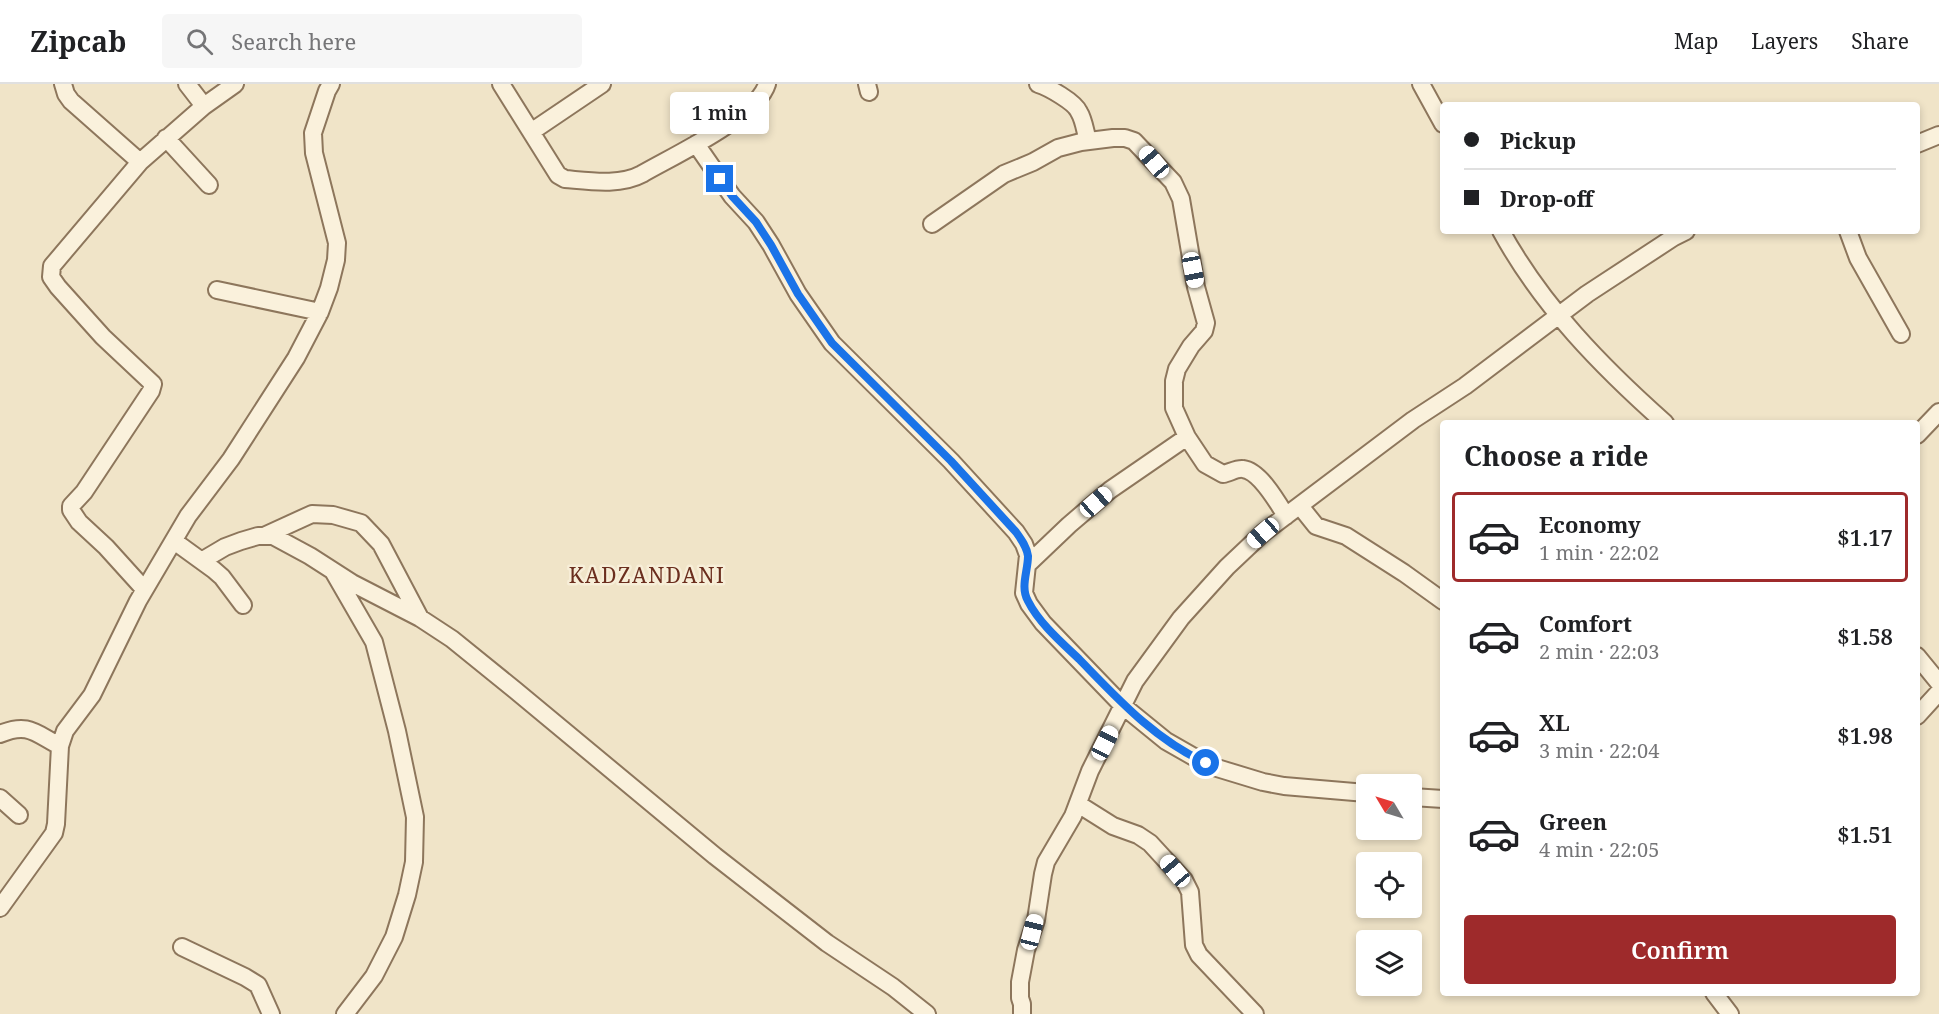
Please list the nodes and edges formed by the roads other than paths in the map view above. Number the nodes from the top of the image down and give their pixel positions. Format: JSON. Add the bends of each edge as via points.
{"nodes":[{"id":1,"x":63,"y":84,"type":"edge"},
{"id":2,"x":187,"y":84,"type":"edge"},
{"id":3,"x":235,"y":84,"type":"edge"},
{"id":4,"x":331,"y":84,"type":"edge"},
{"id":5,"x":501,"y":84,"type":"edge"},
{"id":6,"x":602,"y":84,"type":"edge"},
{"id":7,"x":767,"y":84,"type":"edge"},
{"id":8,"x":1038,"y":84,"type":"edge"},
{"id":9,"x":1421,"y":84,"type":"edge"},
{"id":10,"x":204,"y":106,"type":"junction"},
{"id":11,"x":1440,"y":119,"type":"edge"},
{"id":12,"x":531,"y":132,"type":"junction"},
{"id":13,"x":1939,"y":135,"type":"edge"},
{"id":14,"x":166,"y":138,"type":"junction"},
{"id":15,"x":1088,"y":141,"type":"junction"},
{"id":16,"x":1920,"y":143,"type":"edge"},
{"id":17,"x":696,"y":144,"type":"junction"},
{"id":18,"x":140,"y":162,"type":"junction"},
{"id":19,"x":209,"y":185,"type":"dead end"},
{"id":20,"x":932,"y":224,"type":"dead end"},
{"id":21,"x":1504,"y":234,"type":"edge"},
{"id":22,"x":1680,"y":234,"type":"edge"},
{"id":23,"x":1849,"y":234,"type":"edge"},
{"id":24,"x":217,"y":290,"type":"dead end"},
{"id":25,"x":320,"y":312,"type":"junction"},
{"id":26,"x":1558,"y":315,"type":"junction"},
{"id":27,"x":1901,"y":334,"type":"dead end"},
{"id":28,"x":1939,"y":412,"type":"edge"},
{"id":29,"x":1662,"y":420,"type":"edge"},
{"id":30,"x":1920,"y":432,"type":"edge"},
{"id":31,"x":1186,"y":437,"type":"junction"},
{"id":32,"x":1300,"y":506,"type":"junction"},
{"id":33,"x":1286,"y":516,"type":"junction"},
{"id":34,"x":266,"y":535,"type":"junction"},
{"id":35,"x":174,"y":541,"type":"junction"},
{"id":36,"x":203,"y":560,"type":"junction"},
{"id":37,"x":1027,"y":565,"type":"junction"},
{"id":38,"x":332,"y":570,"type":"junction"},
{"id":39,"x":144,"y":589,"type":"junction"},
{"id":40,"x":1440,"y":599,"type":"edge"},
{"id":41,"x":243,"y":605,"type":"dead end"},
{"id":42,"x":420,"y":618,"type":"junction"},
{"id":43,"x":1920,"y":660,"type":"edge"},
{"id":44,"x":1939,"y":683,"type":"edge"},
{"id":45,"x":1939,"y":692,"type":"edge"},
{"id":46,"x":1123,"y":706,"type":"junction"},
{"id":47,"x":1920,"y":713,"type":"edge"},
{"id":48,"x":0,"y":734,"type":"edge"},
{"id":49,"x":60,"y":746,"type":"junction"},
{"id":50,"x":1356,"y":792,"type":"edge"},
{"id":51,"x":0,"y":798,"type":"edge"},
{"id":52,"x":1422,"y":798,"type":"edge"},
{"id":53,"x":1440,"y":800,"type":"edge"},
{"id":54,"x":1078,"y":804,"type":"junction"},
{"id":55,"x":19,"y":815,"type":"dead end"},
{"id":56,"x":0,"y":908,"type":"edge"},
{"id":57,"x":182,"y":947,"type":"dead end"},
{"id":58,"x":1716,"y":996,"type":"edge"},
{"id":59,"x":271,"y":1014,"type":"edge"},
{"id":60,"x":345,"y":1014,"type":"edge"},
{"id":61,"x":927,"y":1014,"type":"edge"},
{"id":62,"x":1022,"y":1014,"type":"edge"},
{"id":63,"x":1255,"y":1014,"type":"edge"},
{"id":64,"x":1730,"y":1014,"type":"edge"}],
"edges":[{"from":1,"to":18,"type":"street","via":[[71,101]]},
{"from":2,"to":10,"type":"street"},
{"from":3,"to":10,"type":"street"},
{"from":4,"to":25,"type":"street","via":[[313,133],[314,153],[338,252]]},
{"from":5,"to":12,"type":"street"},
{"from":6,"to":12,"type":"street"},
{"from":7,"to":17,"type":"street","via":[[755,102]]},
{"from":8,"to":15,"type":"street","via":[[1075,106]]},
{"from":9,"to":11,"type":"street"},
{"from":10,"to":14,"type":"street"},
{"from":12,"to":17,"type":"street","via":[[558,175],[574,180],[632,180]]},
{"from":13,"to":16,"type":"street"},
{"from":14,"to":18,"type":"street"},
{"from":14,"to":19,"type":"street"},
{"from":15,"to":20,"type":"street","via":[[1058,148],[1004,174]]},
{"from":15,"to":31,"type":"street","via":[[1134,141],[1173,182],[1181,199],[1206,323],[1174,376],[1172,400]]},
{"from":17,"to":37,"type":"street","via":[[732,196],[756,222],[832,343],[1016,532],[1028,555]]},
{"from":18,"to":39,"type":"street","via":[[50,273],[103,337],[153,384],[71,506],[79,522]]},
{"from":21,"to":26,"type":"street","via":[[1518,262]]},
{"from":22,"to":26,"type":"street"},
{"from":23,"to":27,"type":"street","via":[[1858,258]]},
{"from":24,"to":25,"type":"street"},
{"from":25,"to":35,"type":"street","via":[[296,358]]},
{"from":26,"to":29,"type":"street","via":[[1591,353]]},
{"from":26,"to":32,"type":"street"},
{"from":28,"to":30,"type":"street"},
{"from":31,"to":33,"type":"street","via":[[1205,464],[1215,471],[1223,474],[1243,469],[1251,473],[1272,494]]},
{"from":31,"to":37,"type":"street","via":[[1110,490]]},
{"from":32,"to":33,"type":"street"},
{"from":32,"to":40,"type":"street","via":[[1316,526],[1352,540]]},
{"from":33,"to":46,"type":"street","via":[[1227,567],[1181,618],[1142,669]]},
{"from":34,"to":36,"type":"street","via":[[225,547]]},
{"from":34,"to":38,"type":"street"},
{"from":34,"to":42,"type":"street","via":[[312,514],[333,515],[361,524],[381,544]]},
{"from":35,"to":36,"type":"street"},
{"from":35,"to":39,"type":"street"},
{"from":36,"to":41,"type":"street"},
{"from":37,"to":46,"type":"street","via":[[1024,593],[1029,604]]},
{"from":38,"to":42,"type":"street"},
{"from":38,"to":60,"type":"street","via":[[374,642],[415,817],[414,862],[393,937],[374,976]]},
{"from":39,"to":49,"type":"street","via":[[92,695],[65,731]]},
{"from":42,"to":61,"type":"street","via":[[488,668],[715,856]]},
{"from":43,"to":44,"type":"street"},
{"from":45,"to":47,"type":"street"},
{"from":46,"to":50,"type":"street","via":[[1166,741],[1217,768],[1284,786]]},
{"from":46,"to":54,"type":"street"},
{"from":48,"to":49,"type":"street","via":[[21,727]]},
{"from":49,"to":56,"type":"street","via":[[54,833]]},
{"from":51,"to":55,"type":"street"},
{"from":52,"to":53,"type":"street"},
{"from":54,"to":62,"type":"street","via":[[1042,874],[1020,982]]},
{"from":54,"to":63,"type":"street","via":[[1150,843],[1184,880],[1190,892],[1192,934],[1199,955]]},
{"from":57,"to":59,"type":"street","via":[[258,985]]},
{"from":58,"to":64,"type":"street"}]}
